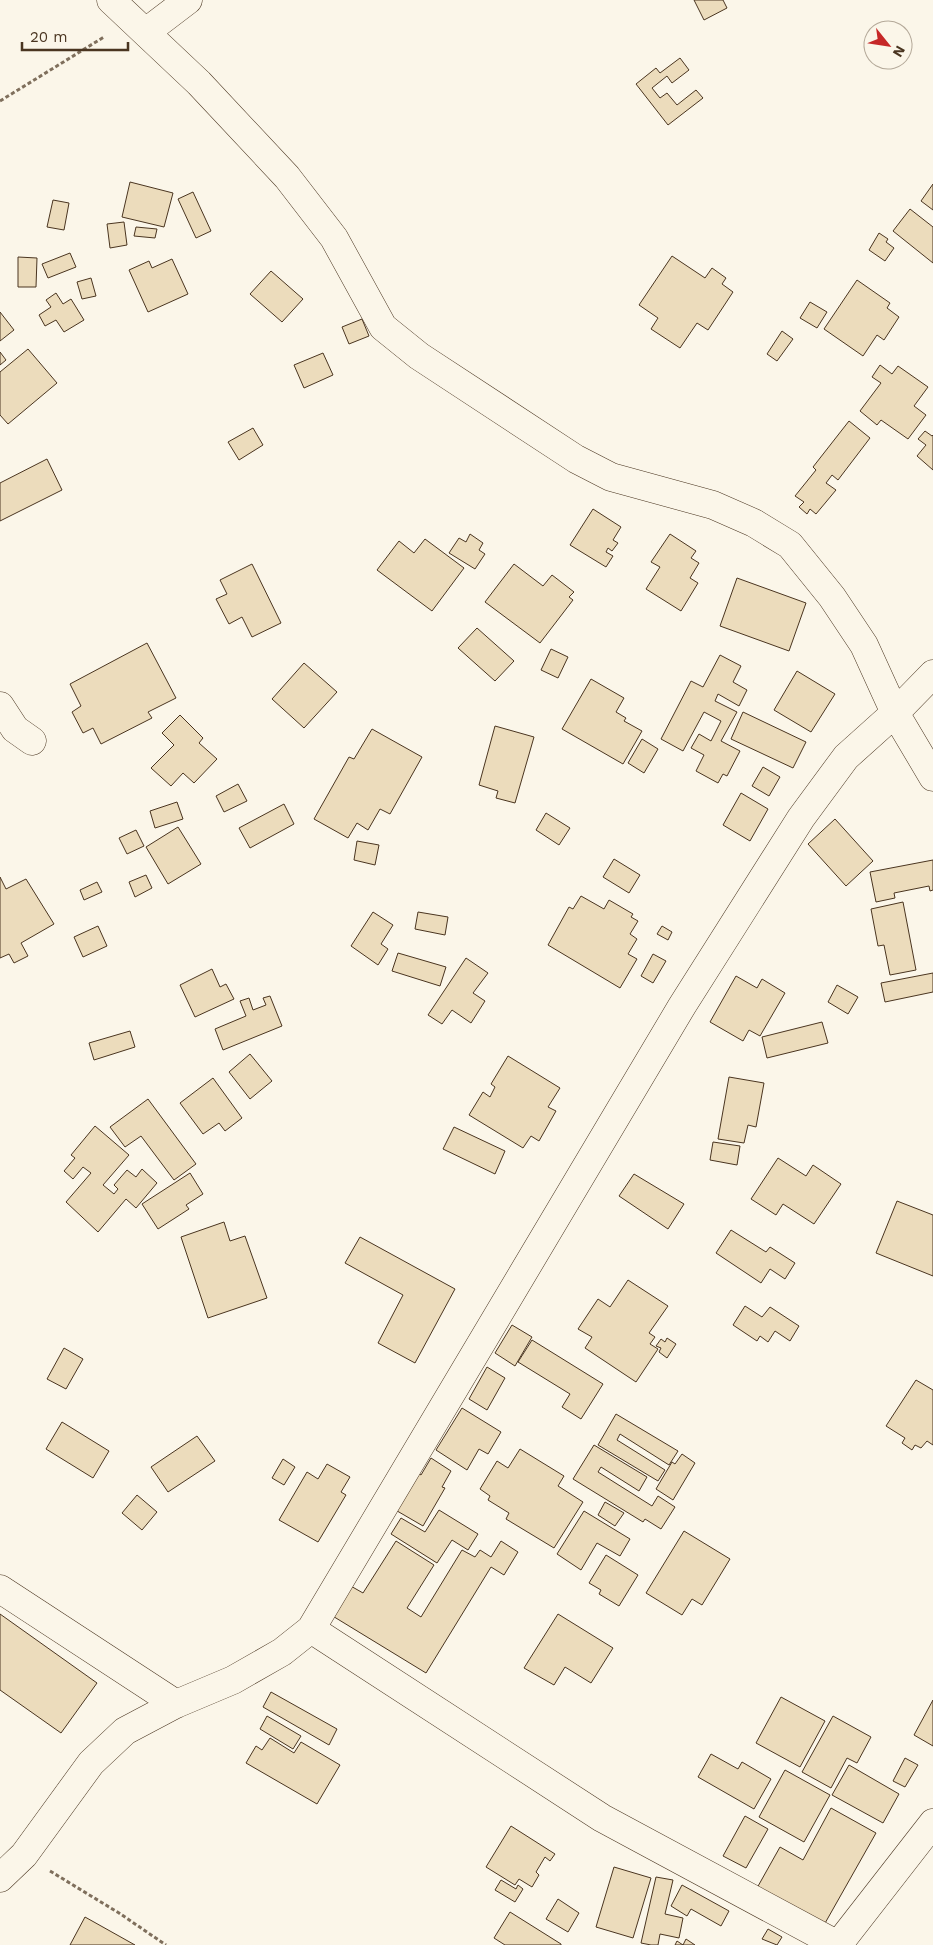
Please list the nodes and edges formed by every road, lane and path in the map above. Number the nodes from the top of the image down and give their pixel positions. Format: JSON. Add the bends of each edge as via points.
{"nodes":[{"id":1,"x":111,"y":0,"type":"edge"},
{"id":2,"x":188,"y":0,"type":"edge"},
{"id":3,"x":138,"y":25,"type":"junction"},
{"id":4,"x":0,"y":101,"type":"edge"},
{"id":5,"x":933,"y":674,"type":"edge"},
{"id":6,"x":0,"y":706,"type":"edge"},
{"id":7,"x":895,"y":712,"type":"junction"},
{"id":8,"x":32,"y":741,"type":"dead end"},
{"id":9,"x":933,"y":777,"type":"edge"},
{"id":10,"x":0,"y":1589,"type":"edge"},
{"id":11,"x":311,"y":1629,"type":"junction"},
{"id":12,"x":176,"y":1704,"type":"junction"},
{"id":13,"x":933,"y":1823,"type":"edge"},
{"id":14,"x":24,"y":1855,"type":"junction"},
{"id":15,"x":0,"y":1878,"type":"edge"},
{"id":16,"x":166,"y":1945,"type":"edge"},
{"id":17,"x":838,"y":1945,"type":"edge"}],
"edges":[{"from":1,"to":3,"type":"street"},
{"from":2,"to":3,"type":"street"},
{"from":3,"to":4,"type":"path","via":[[87,49]]},
{"from":3,"to":7,"type":"street","via":[[199,83],[287,177],[334,238],[384,327],[419,356],[593,468],[610,477],[713,505],[754,523],[790,545],[832,597],[864,645]]},
{"from":5,"to":7,"type":"street"},
{"from":6,"to":8,"type":"street","via":[[14,729]]},
{"from":7,"to":9,"type":"street"},
{"from":7,"to":11,"type":"street","via":[[846,757],[796,826],[682,1006]]},
{"from":10,"to":12,"type":"street"},
{"from":11,"to":12,"type":"street","via":[[282,1652],[233,1680]]},
{"from":11,"to":17,"type":"street","via":[[602,1818]]},
{"from":12,"to":14,"type":"street","via":[[125,1731],[90,1763]]},
{"from":13,"to":17,"type":"street"},
{"from":14,"to":15,"type":"street"},
{"from":14,"to":16,"type":"path"}]}
